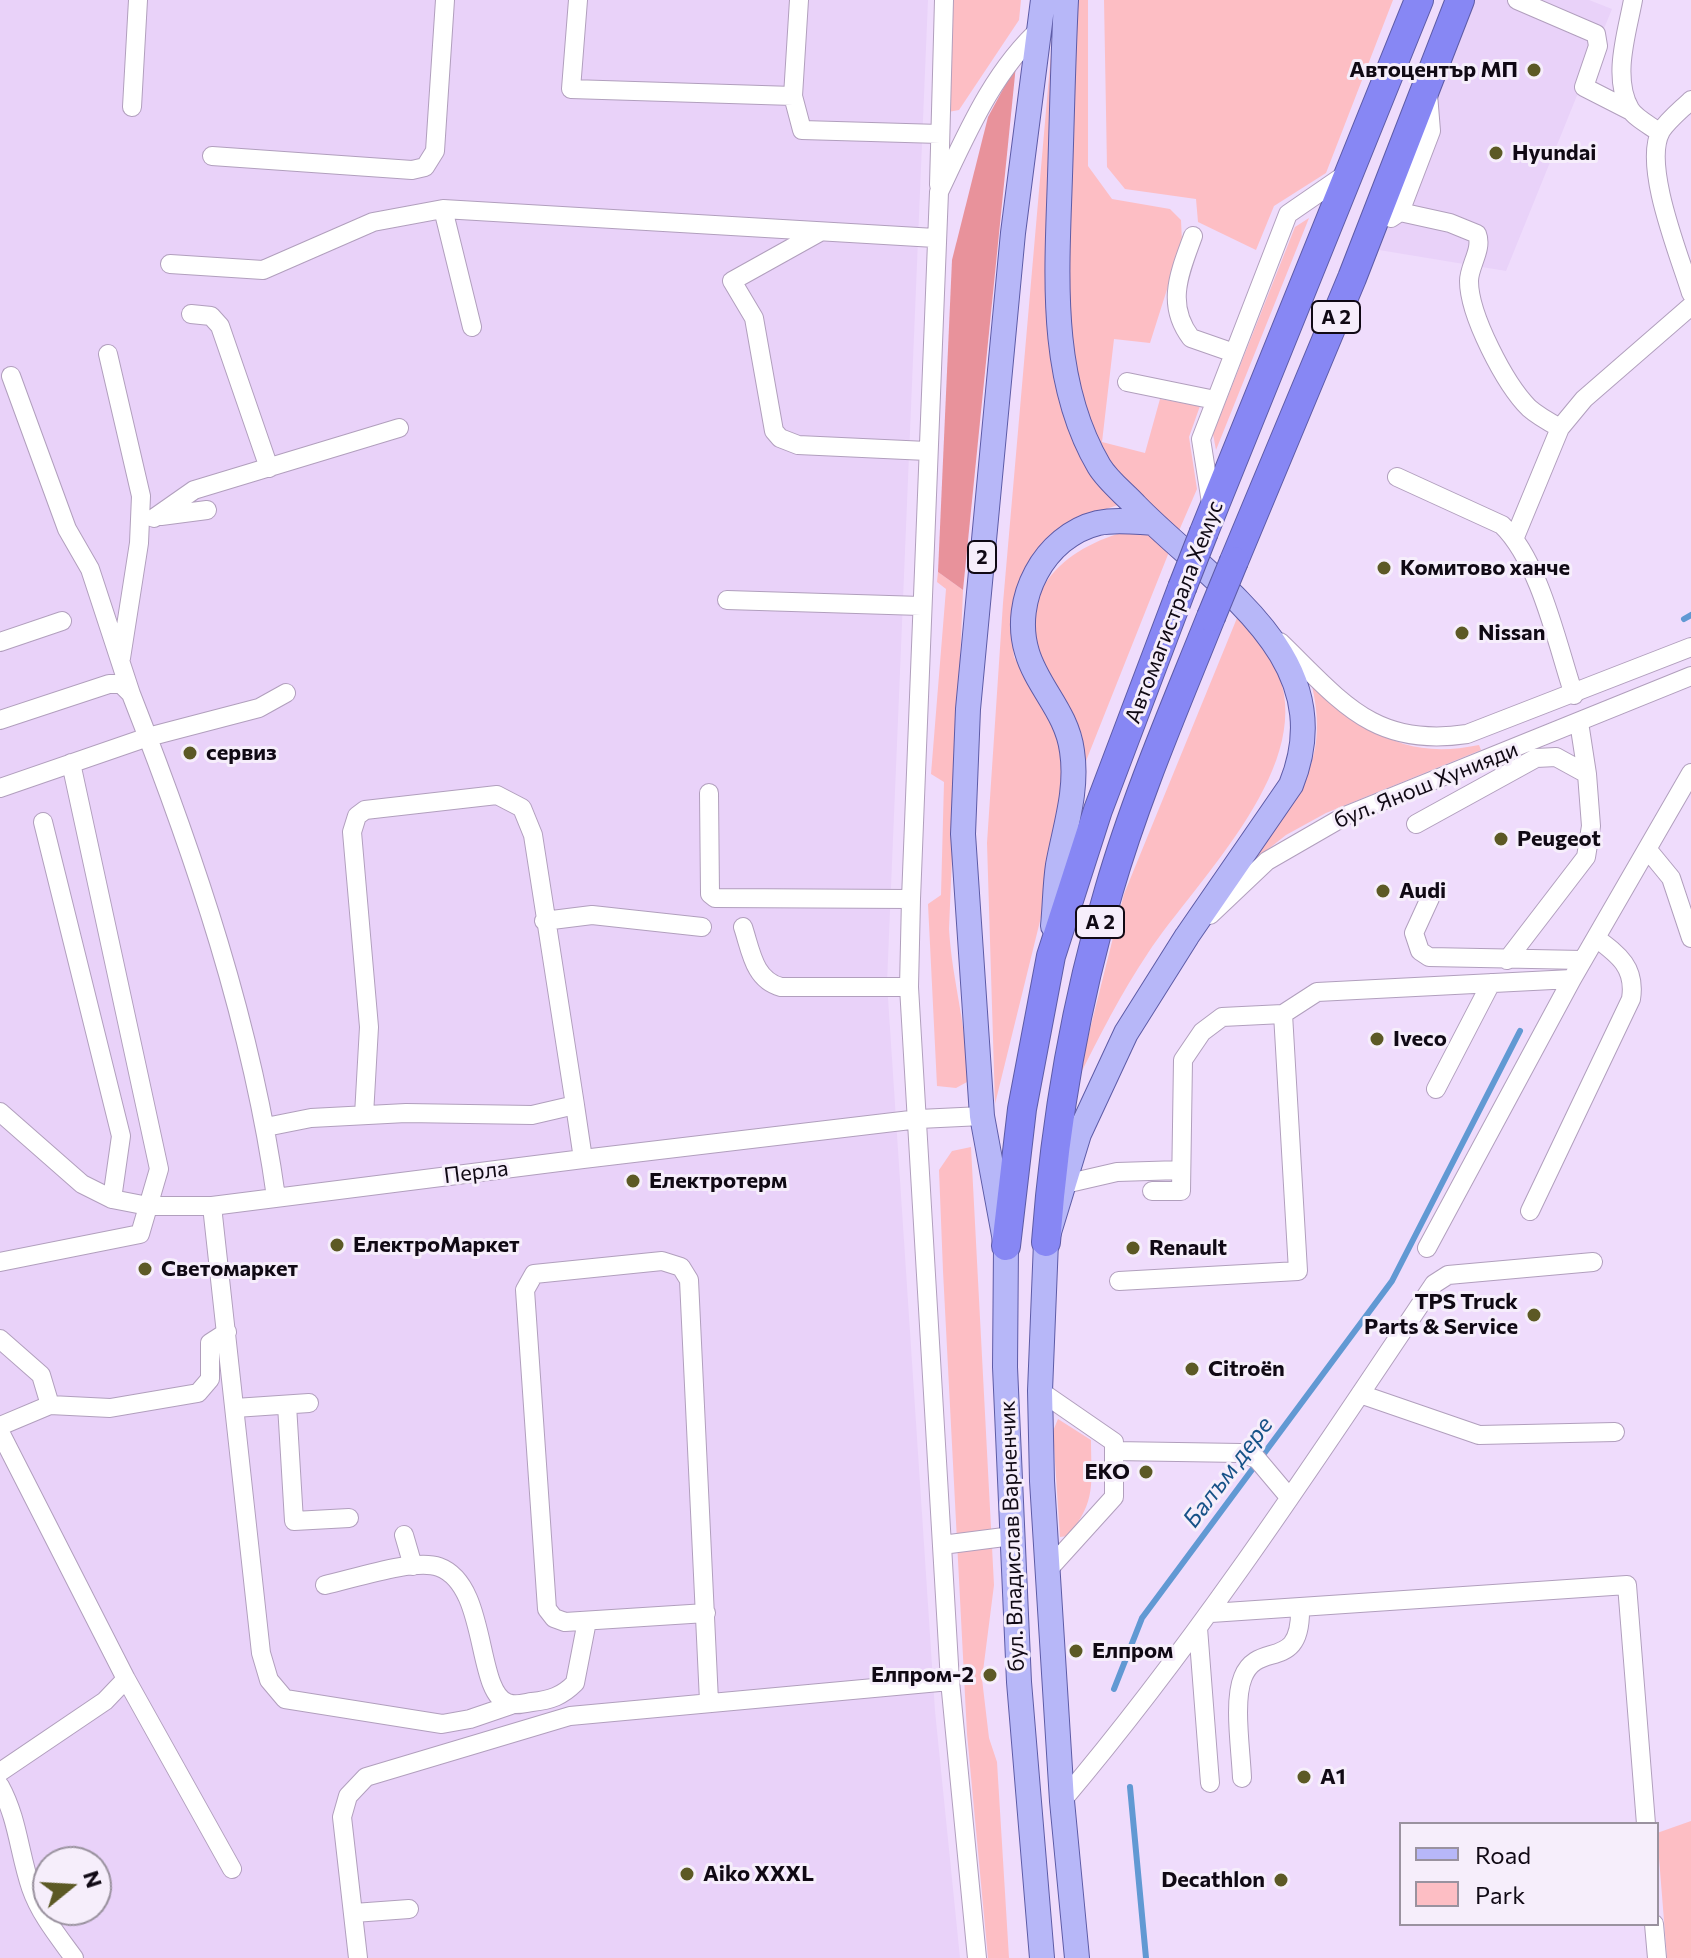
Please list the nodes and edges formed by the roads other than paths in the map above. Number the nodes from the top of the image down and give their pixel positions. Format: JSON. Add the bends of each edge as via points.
{"nodes":[{"id":1,"x":138,"y":0,"type":"edge"},
{"id":2,"x":445,"y":0,"type":"edge"},
{"id":3,"x":578,"y":0,"type":"edge"},
{"id":4,"x":799,"y":0,"type":"edge"},
{"id":5,"x":944,"y":0,"type":"edge"},
{"id":6,"x":1043,"y":0,"type":"edge"},
{"id":7,"x":1066,"y":0,"type":"edge"},
{"id":8,"x":1419,"y":0,"type":"edge"},
{"id":9,"x":1460,"y":0,"type":"edge"},
{"id":10,"x":1517,"y":0,"type":"edge"},
{"id":11,"x":1633,"y":0,"type":"edge"},
{"id":12,"x":1042,"y":27,"type":"junction"},
{"id":13,"x":1432,"y":70,"type":"junction"},
{"id":14,"x":793,"y":96,"type":"junction"},
{"id":15,"x":1691,"y":100,"type":"edge"},
{"id":16,"x":132,"y":107,"type":"dead end"},
{"id":17,"x":1631,"y":111,"type":"junction"},
{"id":18,"x":1660,"y":133,"type":"junction"},
{"id":19,"x":940,"y":134,"type":"junction"},
{"id":20,"x":212,"y":156,"type":"dead end"},
{"id":21,"x":1351,"y":171,"type":"junction"},
{"id":22,"x":939,"y":192,"type":"junction"},
{"id":23,"x":443,"y":209,"type":"junction"},
{"id":24,"x":1400,"y":212,"type":"junction"},
{"id":25,"x":822,"y":231,"type":"junction"},
{"id":26,"x":1193,"y":236,"type":"dead end"},
{"id":27,"x":1367,"y":237,"type":"junction"},
{"id":28,"x":935,"y":238,"type":"junction"},
{"id":29,"x":170,"y":264,"type":"dead end"},
{"id":30,"x":1691,"y":293,"type":"edge"},
{"id":31,"x":1691,"y":306,"type":"edge"},
{"id":32,"x":191,"y":314,"type":"dead end"},
{"id":33,"x":472,"y":327,"type":"dead end"},
{"id":34,"x":1234,"y":353,"type":"junction"},
{"id":35,"x":108,"y":354,"type":"dead end"},
{"id":36,"x":11,"y":376,"type":"dead end"},
{"id":37,"x":1127,"y":382,"type":"dead end"},
{"id":38,"x":1215,"y":400,"type":"junction"},
{"id":39,"x":399,"y":428,"type":"dead end"},
{"id":40,"x":1560,"y":428,"type":"junction"},
{"id":41,"x":927,"y":451,"type":"junction"},
{"id":42,"x":269,"y":468,"type":"junction"},
{"id":43,"x":1397,"y":477,"type":"dead end"},
{"id":44,"x":207,"y":510,"type":"dead end"},
{"id":45,"x":154,"y":518,"type":"junction"},
{"id":46,"x":1153,"y":523,"type":"junction"},
{"id":47,"x":1208,"y":523,"type":"junction"},
{"id":48,"x":1515,"y":537,"type":"junction"},
{"id":49,"x":139,"y":543,"type":"junction"},
{"id":50,"x":727,"y":600,"type":"dead end"},
{"id":51,"x":921,"y":606,"type":"junction"},
{"id":52,"x":62,"y":621,"type":"dead end"},
{"id":53,"x":1269,"y":632,"type":"junction"},
{"id":54,"x":0,"y":642,"type":"edge"},
{"id":55,"x":1691,"y":647,"type":"edge"},
{"id":56,"x":120,"y":661,"type":"junction"},
{"id":57,"x":1691,"y":676,"type":"edge"},
{"id":58,"x":286,"y":693,"type":"dead end"},
{"id":59,"x":131,"y":694,"type":"junction"},
{"id":60,"x":1574,"y":695,"type":"junction"},
{"id":61,"x":0,"y":720,"type":"edge"},
{"id":62,"x":1579,"y":722,"type":"junction"},
{"id":63,"x":148,"y":737,"type":"junction"},
{"id":64,"x":71,"y":763,"type":"junction"},
{"id":65,"x":1691,"y":773,"type":"edge"},
{"id":66,"x":1587,"y":774,"type":"junction"},
{"id":67,"x":0,"y":788,"type":"edge"},
{"id":68,"x":709,"y":793,"type":"dead end"},
{"id":69,"x":43,"y":822,"type":"dead end"},
{"id":70,"x":1416,"y":824,"type":"dead end"},
{"id":71,"x":1648,"y":850,"type":"junction"},
{"id":72,"x":1430,"y":898,"type":"dead end"},
{"id":73,"x":911,"y":899,"type":"junction"},
{"id":74,"x":544,"y":921,"type":"junction"},
{"id":75,"x":702,"y":927,"type":"dead end"},
{"id":76,"x":743,"y":927,"type":"dead end"},
{"id":77,"x":1187,"y":936,"type":"junction"},
{"id":78,"x":1596,"y":938,"type":"junction"},
{"id":79,"x":1691,"y":938,"type":"edge"},
{"id":80,"x":1051,"y":956,"type":"junction"},
{"id":81,"x":1507,"y":960,"type":"junction"},
{"id":82,"x":1583,"y":960,"type":"junction"},
{"id":83,"x":1572,"y":979,"type":"junction"},
{"id":84,"x":1491,"y":983,"type":"junction"},
{"id":85,"x":909,"y":987,"type":"junction"},
{"id":86,"x":1283,"y":1014,"type":"junction"},
{"id":87,"x":1436,"y":1089,"type":"dead end"},
{"id":88,"x":575,"y":1105,"type":"junction"},
{"id":89,"x":0,"y":1112,"type":"edge"},
{"id":90,"x":364,"y":1115,"type":"junction"},
{"id":91,"x":982,"y":1116,"type":"junction"},
{"id":92,"x":919,"y":1119,"type":"junction"},
{"id":93,"x":266,"y":1127,"type":"junction"},
{"id":94,"x":583,"y":1159,"type":"junction"},
{"id":95,"x":1181,"y":1170,"type":"junction"},
{"id":96,"x":1065,"y":1184,"type":"junction"},
{"id":97,"x":1152,"y":1191,"type":"dead end"},
{"id":98,"x":276,"y":1197,"type":"junction"},
{"id":99,"x":112,"y":1199,"type":"junction"},
{"id":100,"x":148,"y":1206,"type":"junction"},
{"id":101,"x":212,"y":1206,"type":"junction"},
{"id":102,"x":1530,"y":1211,"type":"dead end"},
{"id":103,"x":1046,"y":1242,"type":"junction"},
{"id":104,"x":1006,"y":1246,"type":"junction"},
{"id":105,"x":1427,"y":1248,"type":"dead end"},
{"id":106,"x":0,"y":1262,"type":"edge"},
{"id":107,"x":1593,"y":1262,"type":"dead end"},
{"id":108,"x":1119,"y":1281,"type":"dead end"},
{"id":109,"x":227,"y":1332,"type":"junction"},
{"id":110,"x":0,"y":1339,"type":"edge"},
{"id":111,"x":1040,"y":1391,"type":"junction"},
{"id":112,"x":1360,"y":1394,"type":"junction"},
{"id":113,"x":309,"y":1403,"type":"dead end"},
{"id":114,"x":50,"y":1405,"type":"junction"},
{"id":115,"x":287,"y":1405,"type":"junction"},
{"id":116,"x":235,"y":1408,"type":"junction"},
{"id":117,"x":0,"y":1429,"type":"edge"},
{"id":118,"x":1615,"y":1432,"type":"dead end"},
{"id":119,"x":1114,"y":1451,"type":"junction"},
{"id":120,"x":1289,"y":1497,"type":"junction"},
{"id":121,"x":349,"y":1518,"type":"dead end"},
{"id":122,"x":404,"y":1535,"type":"dead end"},
{"id":123,"x":1012,"y":1536,"type":"junction"},
{"id":124,"x":942,"y":1545,"type":"junction"},
{"id":125,"x":413,"y":1566,"type":"junction"},
{"id":126,"x":1047,"y":1571,"type":"junction"},
{"id":127,"x":325,"y":1585,"type":"dead end"},
{"id":128,"x":1300,"y":1607,"type":"junction"},
{"id":129,"x":706,"y":1613,"type":"junction"},
{"id":130,"x":1211,"y":1613,"type":"junction"},
{"id":131,"x":587,"y":1621,"type":"junction"},
{"id":132,"x":1198,"y":1628,"type":"junction"},
{"id":133,"x":126,"y":1679,"type":"junction"},
{"id":134,"x":950,"y":1681,"type":"junction"},
{"id":135,"x":709,"y":1701,"type":"junction"},
{"id":136,"x":511,"y":1705,"type":"junction"},
{"id":137,"x":0,"y":1772,"type":"edge"},
{"id":138,"x":1242,"y":1778,"type":"dead end"},
{"id":139,"x":1210,"y":1783,"type":"dead end"},
{"id":140,"x":0,"y":1786,"type":"edge"},
{"id":141,"x":1062,"y":1801,"type":"junction"},
{"id":142,"x":1646,"y":1822,"type":"edge"},
{"id":143,"x":232,"y":1869,"type":"dead end"},
{"id":144,"x":409,"y":1909,"type":"dead end"},
{"id":145,"x":354,"y":1913,"type":"junction"},
{"id":146,"x":1654,"y":1926,"type":"edge"},
{"id":147,"x":74,"y":1958,"type":"edge"},
{"id":148,"x":358,"y":1958,"type":"edge"},
{"id":149,"x":977,"y":1958,"type":"edge"},
{"id":150,"x":1042,"y":1958,"type":"edge"},
{"id":151,"x":1077,"y":1958,"type":"edge"},
{"id":152,"x":1657,"y":1958,"type":"edge"}],
"edges":[{"from":1,"to":16,"type":"street"},
{"from":2,"to":20,"type":"street","via":[[435,151],[425,167]]},
{"from":3,"to":14,"type":"street","via":[[571,89]]},
{"from":4,"to":14,"type":"street"},
{"from":5,"to":19,"type":"street"},
{"from":6,"to":12,"type":"main road","number":"2"},
{"from":7,"to":46,"type":"main road","name":"бул. Владислав Варненчик","via":[[1058,287],[1063,366],[1077,425],[1101,470]]},
{"from":8,"to":21,"type":"highway","name":"Автомагистрала Хемус","number":"A 2"},
{"from":9,"to":13,"type":"highway","name":"Автомагистрала Хемус","number":"A 2"},
{"from":10,"to":17,"type":"street","via":[[1596,34],[1598,46],[1584,87]]},
{"from":11,"to":17,"type":"street","via":[[1622,71]]},
{"from":12,"to":22,"type":"street","via":[[1020,47],[975,116]]},
{"from":12,"to":91,"type":"main road","number":"2","via":[[1013,233],[968,709],[963,834]]},
{"from":13,"to":24,"type":"street","via":[[1431,131]]},
{"from":13,"to":27,"type":"highway","name":"Автомагистрала Хемус","number":"A 2"},
{"from":14,"to":19,"type":"street","via":[[802,130]]},
{"from":15,"to":18,"type":"street"},
{"from":17,"to":18,"type":"street"},
{"from":18,"to":30,"type":"street","via":[[1661,200]]},
{"from":19,"to":22,"type":"street"},
{"from":21,"to":34,"type":"street","via":[[1288,214]]},
{"from":21,"to":47,"type":"highway","name":"Автомагистрала Хемус","number":"A 2"},
{"from":22,"to":28,"type":"street"},
{"from":23,"to":25,"type":"street"},
{"from":23,"to":29,"type":"street","via":[[373,222],[263,270]]},
{"from":23,"to":33,"type":"street"},
{"from":24,"to":27,"type":"street"},
{"from":24,"to":40,"type":"street","via":[[1477,234],[1469,279],[1484,337],[1526,405]]},
{"from":25,"to":28,"type":"street"},
{"from":25,"to":41,"type":"street","via":[[732,281],[754,318],[774,431],[798,445]]},
{"from":26,"to":34,"type":"street","via":[[1177,281],[1178,312],[1191,338]]},
{"from":27,"to":103,"type":"highway","name":"Автомагистрала Хемус","number":"A 2","bridge":true,"via":[[1133,819],[1092,952],[1052,1163]]},
{"from":28,"to":41,"type":"street"},
{"from":31,"to":40,"type":"street","via":[[1584,399]]},
{"from":32,"to":42,"type":"street","via":[[211,316],[220,326]]},
{"from":34,"to":38,"type":"street"},
{"from":35,"to":49,"type":"street","via":[[141,496]]},
{"from":36,"to":56,"type":"street","via":[[67,529],[90,569]]},
{"from":37,"to":38,"type":"street"},
{"from":38,"to":47,"type":"street","via":[[1201,439]]},
{"from":39,"to":42,"type":"street"},
{"from":40,"to":48,"type":"street"},
{"from":41,"to":51,"type":"street"},
{"from":42,"to":45,"type":"street","via":[[194,490]]},
{"from":43,"to":48,"type":"street","via":[[1502,525]]},
{"from":44,"to":45,"type":"street"},
{"from":45,"to":49,"type":"street","via":[[142,528]]},
{"from":46,"to":53,"type":"main road","name":"бул. Владислав Варненчик"},
{"from":46,"to":80,"type":"main road","via":[[1096,523],[1062,541],[1047,555],[1026,598],[1022,615],[1027,655],[1068,731],[1074,770]]},
{"from":47,"to":80,"type":"highway","name":"Автомагистрала Хемус","number":"A 2","bridge":true,"via":[[1098,810]]},
{"from":48,"to":60,"type":"street"},
{"from":49,"to":56,"type":"street"},
{"from":50,"to":51,"type":"street"},
{"from":51,"to":73,"type":"street"},
{"from":52,"to":54,"type":"street"},
{"from":53,"to":60,"type":"street","name":"бул. Янош Хунияди","via":[[1334,694],[1372,723],[1405,736],[1467,734]]},
{"from":53,"to":77,"type":"main road","name":"бул. Владислав Варненчик","via":[[1298,691],[1301,758],[1291,785]]},
{"from":55,"to":60,"type":"street","name":"бул. Янош Хунияди"},
{"from":56,"to":59,"type":"street"},
{"from":57,"to":62,"type":"street","name":"бул. Янош Хунияди"},
{"from":58,"to":63,"type":"street","via":[[259,708]]},
{"from":59,"to":61,"type":"street","via":[[121,684],[109,684]]},
{"from":59,"to":63,"type":"street"},
{"from":62,"to":66,"type":"street"},
{"from":62,"to":77,"type":"street","name":"бул. Янош Хунияди","via":[[1309,834],[1267,861]]},
{"from":63,"to":64,"type":"street"},
{"from":63,"to":93,"type":"street","via":[[244,1022]]},
{"from":64,"to":67,"type":"street"},
{"from":64,"to":100,"type":"street","via":[[158,1158]]},
{"from":65,"to":71,"type":"street"},
{"from":66,"to":70,"type":"street","via":[[1556,757],[1536,758]]},
{"from":66,"to":81,"type":"street","via":[[1591,826],[1586,857]]},
{"from":68,"to":73,"type":"street","via":[[710,894],[715,898]]},
{"from":69,"to":99,"type":"street","via":[[121,1136]]},
{"from":71,"to":78,"type":"street"},
{"from":71,"to":79,"type":"street","via":[[1671,878]]},
{"from":72,"to":81,"type":"street","via":[[1414,933],[1420,951],[1440,960]]},
{"from":73,"to":85,"type":"street"},
{"from":74,"to":75,"type":"street","via":[[592,915]]},
{"from":74,"to":88,"type":"street"},
{"from":74,"to":90,"type":"street","via":[[533,835],[522,808],[497,795],[365,810],[357,816],[352,832],[369,1027]]},
{"from":76,"to":85,"type":"street","via":[[760,975],[769,984]]},
{"from":77,"to":96,"type":"main road","name":"бул. Владислав Варненчик","via":[[1126,1033],[1079,1134]]},
{"from":78,"to":82,"type":"street"},
{"from":78,"to":102,"type":"street","via":[[1628,967],[1631,999]]},
{"from":80,"to":104,"type":"highway","name":"Автомагистрала Хемус","number":"A 2","via":[[1022,1109]]},
{"from":81,"to":82,"type":"street"},
{"from":82,"to":83,"type":"street"},
{"from":83,"to":84,"type":"street"},
{"from":83,"to":105,"type":"street"},
{"from":84,"to":86,"type":"street","via":[[1317,992]]},
{"from":84,"to":87,"type":"street"},
{"from":85,"to":92,"type":"street"},
{"from":86,"to":95,"type":"street","via":[[1222,1017],[1202,1032],[1183,1060]]},
{"from":86,"to":108,"type":"street","via":[[1298,1271]]},
{"from":88,"to":90,"type":"street","via":[[532,1115]]},
{"from":88,"to":94,"type":"street"},
{"from":89,"to":99,"type":"street","name":"Перла","via":[[82,1184]]},
{"from":90,"to":93,"type":"street"},
{"from":91,"to":92,"type":"street","name":"Перла"},
{"from":91,"to":104,"type":"main road","name":"бул. Владислав Варненчик","number":"2"},
{"from":92,"to":94,"type":"street","name":"Перла"},
{"from":92,"to":124,"type":"street"},
{"from":93,"to":98,"type":"street"},
{"from":94,"to":98,"type":"street","name":"Перла"},
{"from":95,"to":96,"type":"street","via":[[1117,1172]]},
{"from":95,"to":97,"type":"street","via":[[1181,1191]]},
{"from":96,"to":103,"type":"main road","name":"бул. Владислав Варненчик"},
{"from":98,"to":101,"type":"street","name":"Перла"},
{"from":99,"to":100,"type":"street","name":"Перла"},
{"from":100,"to":101,"type":"street","name":"Перла"},
{"from":100,"to":106,"type":"street","via":[[140,1234]]},
{"from":101,"to":109,"type":"street"},
{"from":103,"to":111,"type":"main road","name":"бул. Владислав Варненчик"},
{"from":104,"to":123,"type":"main road","name":"бул. Владислав Варненчик"},
{"from":107,"to":112,"type":"street","via":[[1440,1277]]},
{"from":109,"to":114,"type":"street","via":[[210,1343],[210,1379],[198,1393],[110,1408]]},
{"from":109,"to":116,"type":"street"},
{"from":110,"to":114,"type":"street","via":[[41,1375]]},
{"from":111,"to":119,"type":"street","via":[[1114,1442]]},
{"from":111,"to":126,"type":"main road","name":"бул. Владислав Варненчик"},
{"from":112,"to":118,"type":"street","via":[[1479,1435]]},
{"from":112,"to":120,"type":"street"},
{"from":113,"to":115,"type":"street"},
{"from":114,"to":117,"type":"street"},
{"from":115,"to":116,"type":"street"},
{"from":115,"to":121,"type":"street","via":[[294,1521]]},
{"from":116,"to":136,"type":"street","via":[[261,1653],[269,1680],[285,1699],[442,1724]]},
{"from":117,"to":133,"type":"street"},
{"from":119,"to":120,"type":"street","via":[[1241,1453],[1257,1459]]},
{"from":119,"to":126,"type":"street","via":[[1114,1497]]},
{"from":120,"to":130,"type":"street"},
{"from":122,"to":125,"type":"street"},
{"from":123,"to":124,"type":"street"},
{"from":123,"to":150,"type":"main road","name":"бул. Владислав Варненчик"},
{"from":124,"to":134,"type":"street"},
{"from":125,"to":127,"type":"street"},
{"from":125,"to":136,"type":"street","via":[[439,1567],[456,1579],[473,1608],[494,1687]]},
{"from":126,"to":141,"type":"main road","name":"бул. Владислав Варненчик"},
{"from":128,"to":130,"type":"street"},
{"from":128,"to":138,"type":"street","via":[[1301,1631],[1294,1643],[1251,1664],[1243,1676]]},
{"from":128,"to":142,"type":"street","via":[[1627,1585]]},
{"from":129,"to":131,"type":"street"},
{"from":129,"to":131,"type":"street","via":[[689,1280],[681,1267],[662,1261],[540,1272],[525,1290],[546,1603],[559,1621]]},
{"from":129,"to":135,"type":"street"},
{"from":130,"to":132,"type":"street"},
{"from":131,"to":136,"type":"street","via":[[575,1683],[552,1699]]},
{"from":132,"to":139,"type":"street"},
{"from":132,"to":141,"type":"street"},
{"from":133,"to":137,"type":"street","via":[[105,1701]]},
{"from":133,"to":143,"type":"street"},
{"from":134,"to":135,"type":"street"},
{"from":134,"to":149,"type":"street"},
{"from":135,"to":145,"type":"street","via":[[570,1716],[366,1777],[348,1796],[342,1817]]},
{"from":140,"to":147,"type":"street","via":[[19,1831],[32,1890]]},
{"from":141,"to":151,"type":"main road","name":"бул. Владислав Варненчик"},
{"from":144,"to":145,"type":"street"},
{"from":145,"to":148,"type":"street"},
{"from":146,"to":152,"type":"street"}]}
